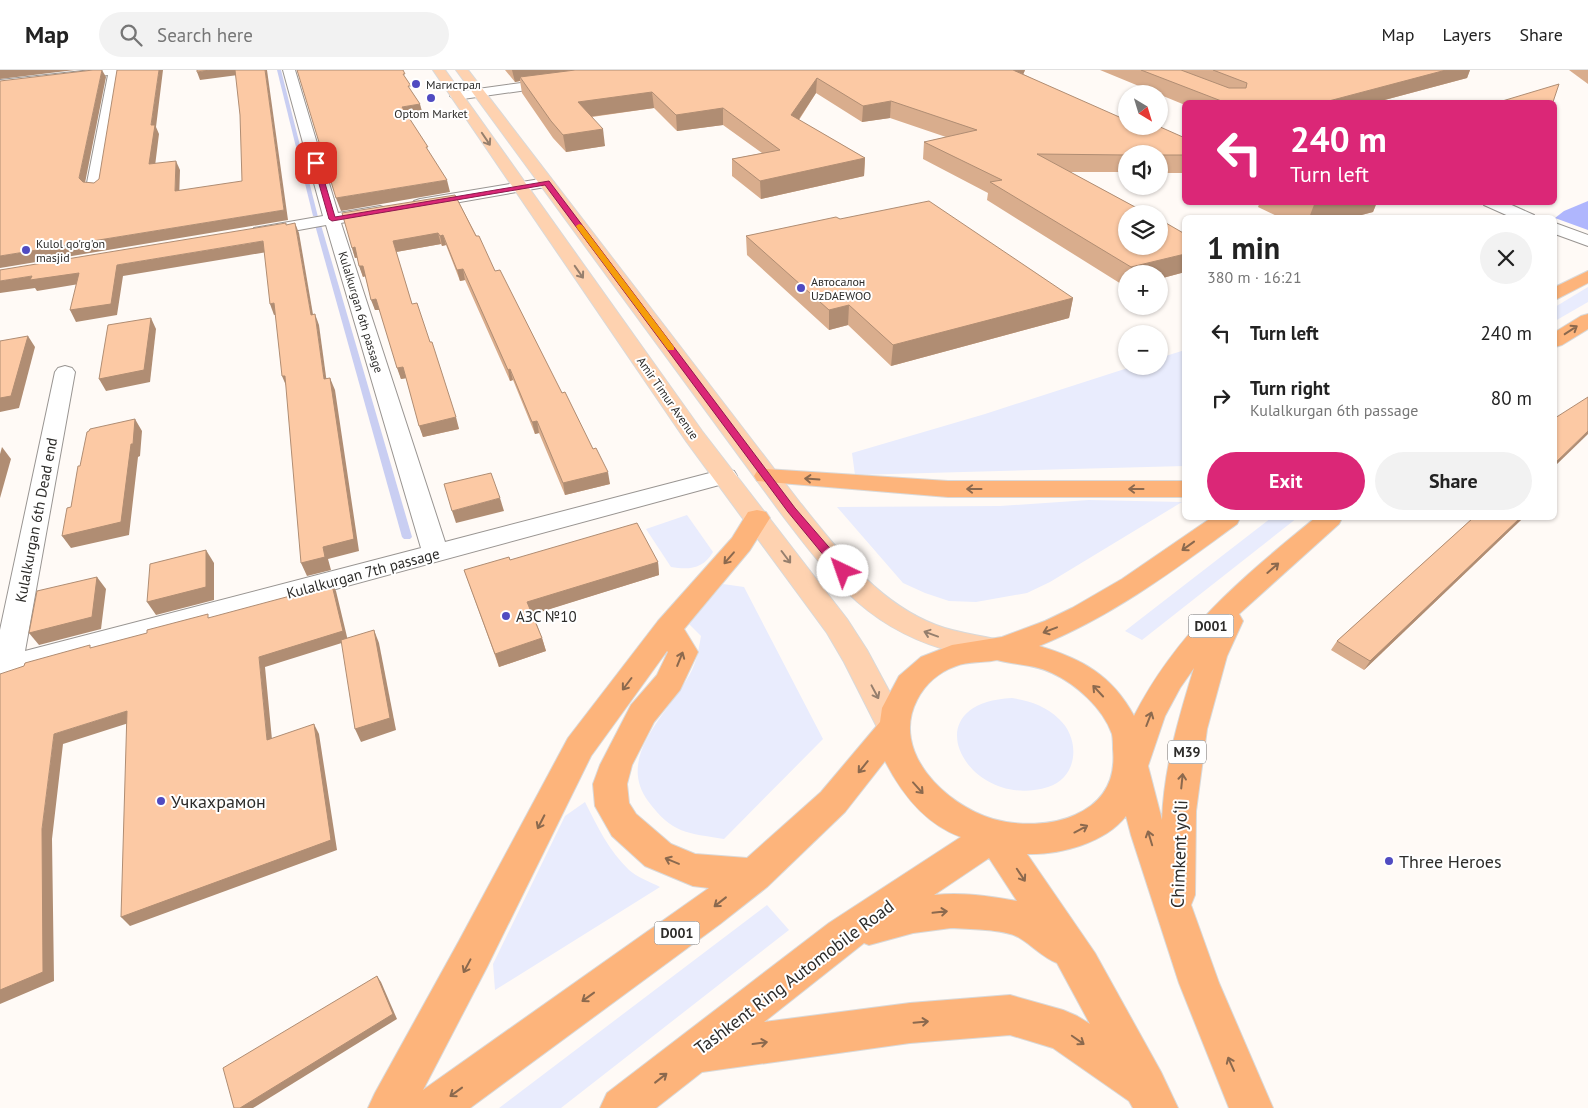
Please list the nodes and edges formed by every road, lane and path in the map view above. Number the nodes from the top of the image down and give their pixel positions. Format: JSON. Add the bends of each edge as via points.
{"nodes":[{"id":1,"x":289,"y":70,"type":"edge"},
{"id":2,"x":438,"y":70,"type":"edge"},
{"id":3,"x":462,"y":70,"type":"edge"},
{"id":4,"x":119,"y":71,"type":"edge"},
{"id":5,"x":573,"y":80,"type":"edge"},
{"id":6,"x":0,"y":84,"type":"edge"},
{"id":7,"x":479,"y":93,"type":"junction"},
{"id":8,"x":456,"y":96,"type":"junction"},
{"id":9,"x":546,"y":183,"type":"junction"},
{"id":10,"x":519,"y":187,"type":"junction"},
{"id":11,"x":94,"y":188,"type":"edge"},
{"id":12,"x":1497,"y":205,"type":"edge"},
{"id":13,"x":1521,"y":215,"type":"edge"},
{"id":14,"x":332,"y":219,"type":"junction"},
{"id":15,"x":1557,"y":229,"type":"edge"},
{"id":16,"x":244,"y":234,"type":"edge"},
{"id":17,"x":1588,"y":241,"type":"edge"},
{"id":18,"x":1588,"y":276,"type":"edge"},
{"id":19,"x":1557,"y":293,"type":"edge"},
{"id":20,"x":1588,"y":320,"type":"edge"},
{"id":21,"x":1557,"y":341,"type":"edge"},
{"id":22,"x":65,"y":372,"type":"dead end"},
{"id":23,"x":725,"y":476,"type":"junction"},
{"id":24,"x":766,"y":476,"type":"junction"},
{"id":25,"x":1182,"y":489,"type":"edge"},
{"id":26,"x":757,"y":518,"type":"junction"},
{"id":27,"x":1225,"y":520,"type":"edge"},
{"id":28,"x":1328,"y":520,"type":"edge"},
{"id":29,"x":436,"y":554,"type":"junction"},
{"id":30,"x":1241,"y":596,"type":"junction"},
{"id":31,"x":668,"y":628,"type":"junction"},
{"id":32,"x":996,"y":650,"type":"junction"},
{"id":33,"x":4,"y":668,"type":"edge"},
{"id":34,"x":893,"y":728,"type":"junction"},
{"id":35,"x":1131,"y":764,"type":"junction"},
{"id":36,"x":994,"y":835,"type":"junction"},
{"id":37,"x":754,"y":875,"type":"junction"},
{"id":38,"x":1177,"y":917,"type":"junction"},
{"id":39,"x":842,"y":936,"type":"junction"},
{"id":40,"x":1081,"y":966,"type":"junction"},
{"id":41,"x":694,"y":1052,"type":"junction"},
{"id":42,"x":1151,"y":1098,"type":"edge"},
{"id":43,"x":390,"y":1108,"type":"edge"},
{"id":44,"x":434,"y":1108,"type":"edge"},
{"id":45,"x":622,"y":1108,"type":"edge"},
{"id":46,"x":1251,"y":1108,"type":"edge"}],
"edges":[{"from":1,"to":14,"type":"street","name":"Kulalkurgan 6th passage"},
{"from":2,"to":8,"type":"main road","name":"Amir Timur Avenue"},
{"from":3,"to":7,"type":"main road"},
{"from":4,"to":6,"type":"street"},
{"from":4,"to":11,"type":"street"},
{"from":5,"to":7,"type":"street"},
{"from":7,"to":8,"type":"street"},
{"from":7,"to":9,"type":"main road"},
{"from":8,"to":10,"type":"main road","name":"Amir Timur Avenue","one_way":true},
{"from":9,"to":10,"type":"street"},
{"from":9,"to":24,"type":"main road"},
{"from":10,"to":14,"type":"street"},
{"from":10,"to":23,"type":"main road","name":"Amir Timur Avenue","one_way":true},
{"from":12,"to":13,"type":"street"},
{"from":14,"to":16,"type":"street"},
{"from":14,"to":29,"type":"street","name":"Kulalkurgan 6th passage"},
{"from":15,"to":17,"type":"street"},
{"from":18,"to":19,"type":"highway"},
{"from":21,"to":20,"type":"highway","one_way":true},
{"from":22,"to":33,"type":"street","name":"Kulalkurgan 6th Dead end"},
{"from":23,"to":26,"type":"main road","name":"Amir Timur Avenue"},
{"from":23,"to":29,"type":"street","name":"Kulalkurgan 7th passage"},
{"from":25,"to":24,"type":"highway","one_way":true,"via":[[948,489]]},
{"from":32,"to":24,"type":"main road","one_way":true,"via":[[928,633],[902,622],[882,607],[824,550]]},
{"from":26,"to":31,"type":"highway","one_way":true,"via":[[741,544]]},
{"from":26,"to":34,"type":"main road","name":"Amir Timur Avenue","one_way":true,"via":[[837,626]]},
{"from":27,"to":32,"type":"highway","one_way":true,"via":[[1113,599],[1060,626]]},
{"from":30,"to":28,"type":"highway","number":"D001","one_way":true},
{"from":29,"to":33,"type":"street","name":"Kulalkurgan 7th passage"},
{"from":35,"to":30,"type":"highway","number":"D001","one_way":true,"via":[[1152,709],[1178,665]]},
{"from":38,"to":30,"type":"highway","name":"Chimkent yo‘li","number":"M39","one_way":true,"via":[[1176,860],[1184,768],[1212,656]]},
{"from":37,"to":31,"type":"highway","one_way":true,"via":[[693,870],[658,855],[624,825],[612,806],[610,784],[616,765],[642,714],[669,682],[683,652]]},
{"from":31,"to":43,"type":"highway","one_way":true,"via":[[580,747]]},
{"from":32,"to":34,"type":"highway","number":"M39","via":[[957,654],[931,665],[911,682],[898,703]]},
{"from":35,"to":32,"type":"highway","number":"M39","one_way":true,"via":[[1128,735],[1114,708],[1092,684],[1063,665],[1031,654]]},
{"from":34,"to":36,"type":"highway","number":"M39","one_way":true,"via":[[897,754],[910,780],[932,803],[960,822]]},
{"from":34,"to":37,"type":"highway","number":"D001","one_way":true,"via":[[833,802]]},
{"from":36,"to":35,"type":"highway","number":"M39","one_way":true,"via":[[1034,839],[1072,833],[1103,817],[1123,793]]},
{"from":38,"to":35,"type":"highway","number":"M39","one_way":true,"via":[[1148,835]]},
{"from":36,"to":39,"type":"highway","name":"Tashkent Ring Automobile Road"},
{"from":36,"to":40,"type":"highway","one_way":true},
{"from":37,"to":44,"type":"highway","number":"D001","one_way":true},
{"from":46,"to":38,"type":"highway","name":"Chimkent yo‘li","number":"M39","one_way":true,"via":[[1223,1044]]},
{"from":39,"to":40,"type":"highway","one_way":true,"via":[[912,915],[952,911],[987,913],[1025,920],[1054,939]]},
{"from":39,"to":41,"type":"highway","name":"Tashkent Ring Automobile Road"},
{"from":40,"to":42,"type":"highway"},
{"from":41,"to":42,"type":"highway","one_way":true,"via":[[910,1023],[1010,1014],[1063,1030]]},
{"from":45,"to":41,"type":"highway","name":"Tashkent Ring Automobile Road","one_way":true}]}
